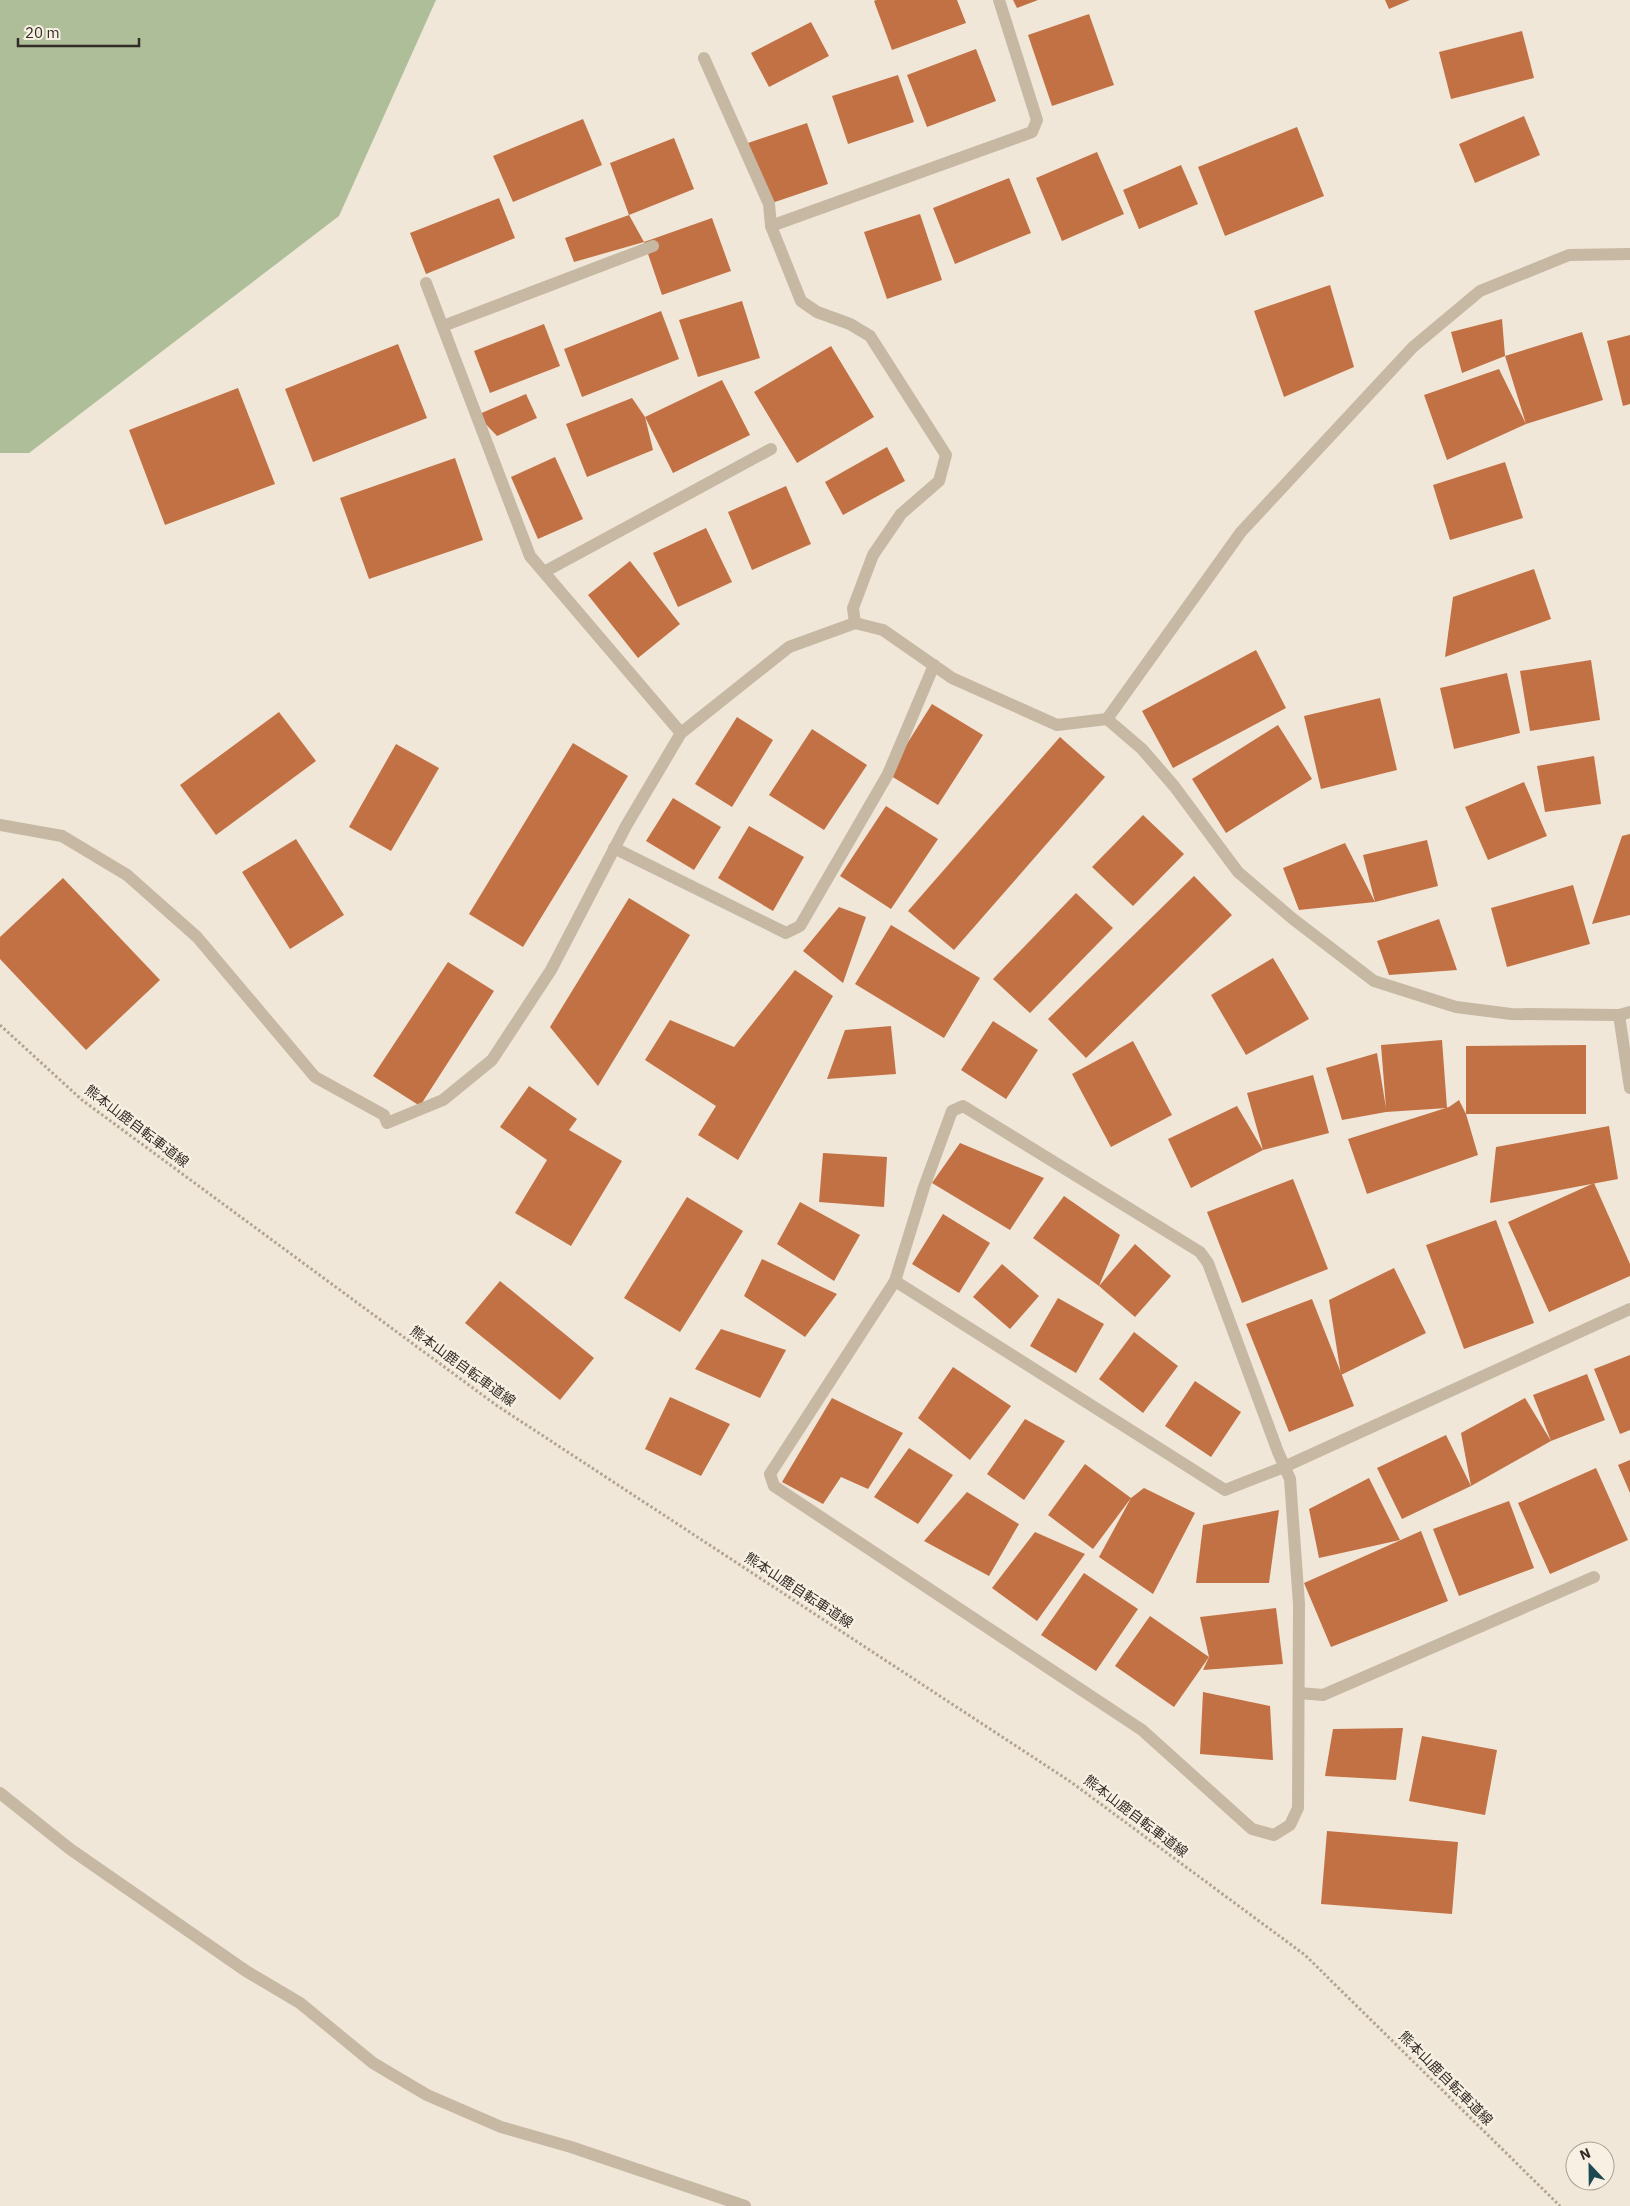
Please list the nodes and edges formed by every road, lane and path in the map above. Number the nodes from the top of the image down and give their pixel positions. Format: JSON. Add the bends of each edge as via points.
{"nodes":[{"id":1,"x":999,"y":0,"type":"edge"},
{"id":2,"x":704,"y":58,"type":"dead end"},
{"id":3,"x":771,"y":226,"type":"junction"},
{"id":4,"x":653,"y":246,"type":"dead end"},
{"id":5,"x":1630,"y":254,"type":"edge"},
{"id":6,"x":426,"y":283,"type":"dead end"},
{"id":7,"x":443,"y":326,"type":"junction"},
{"id":8,"x":772,"y":449,"type":"dead end"},
{"id":9,"x":544,"y":572,"type":"junction"},
{"id":10,"x":854,"y":623,"type":"junction"},
{"id":11,"x":934,"y":665,"type":"junction"},
{"id":12,"x":1107,"y":719,"type":"junction"},
{"id":13,"x":681,"y":733,"type":"junction"},
{"id":14,"x":0,"y":825,"type":"edge"},
{"id":15,"x":614,"y":848,"type":"junction"},
{"id":16,"x":1625,"y":1014,"type":"edge"},
{"id":17,"x":0,"y":1025,"type":"edge"},
{"id":18,"x":1630,"y":1088,"type":"edge"},
{"id":19,"x":895,"y":1281,"type":"junction"},
{"id":20,"x":1630,"y":1309,"type":"edge"},
{"id":21,"x":1284,"y":1467,"type":"junction"},
{"id":22,"x":1594,"y":1577,"type":"dead end"},
{"id":23,"x":1298,"y":1693,"type":"junction"},
{"id":24,"x":0,"y":1793,"type":"edge"},
{"id":25,"x":745,"y":2206,"type":"edge"},
{"id":26,"x":1560,"y":2206,"type":"edge"}],
"edges":[{"from":1,"to":3,"type":"street","via":[[1037,120],[1032,132]]},
{"from":2,"to":3,"type":"street","via":[[769,204]]},
{"from":3,"to":10,"type":"street","via":[[801,301],[817,312],[850,324],[870,336],[946,455],[939,480],[900,514],[873,555],[854,608]]},
{"from":4,"to":7,"type":"street"},
{"from":5,"to":12,"type":"street","via":[[1568,255],[1480,291],[1413,347],[1242,532]]},
{"from":6,"to":7,"type":"street"},
{"from":7,"to":9,"type":"street","via":[[530,556]]},
{"from":8,"to":9,"type":"street"},
{"from":9,"to":13,"type":"street"},
{"from":10,"to":11,"type":"street","via":[[883,630]]},
{"from":10,"to":13,"type":"street","via":[[789,647]]},
{"from":11,"to":12,"type":"street","via":[[952,678],[1057,725]]},
{"from":11,"to":15,"type":"street","via":[[888,774],[800,926],[786,933]]},
{"from":12,"to":16,"type":"street","via":[[1142,749],[1168,779],[1238,872],[1374,981],[1456,1007],[1511,1014]]},
{"from":13,"to":15,"type":"street"},
{"from":14,"to":15,"type":"street","via":[[62,836],[127,875],[197,937],[315,1077],[384,1115],[387,1123],[444,1100],[492,1060],[550,970]]},
{"from":16,"to":18,"type":"street"},
{"from":17,"to":26,"type":"path","name":"熊本山鹿自転車道線","via":[[82,1100],[496,1405],[1071,1782],[1305,1955]]},
{"from":19,"to":21,"type":"street","via":[[1225,1490]]},
{"from":19,"to":21,"type":"street","via":[[952,1111],[963,1106],[1200,1252],[1208,1264]]},
{"from":19,"to":23,"type":"street","via":[[770,1474],[774,1486],[1142,1730],[1252,1829],[1274,1835],[1290,1825],[1298,1808]]},
{"from":20,"to":21,"type":"street"},
{"from":21,"to":23,"type":"street","via":[[1290,1478],[1299,1604]]},
{"from":22,"to":23,"type":"street","via":[[1323,1695]]},
{"from":24,"to":25,"type":"street","via":[[70,1849],[246,1971],[300,2003],[373,2063],[427,2095],[501,2127],[572,2147]]}]}
